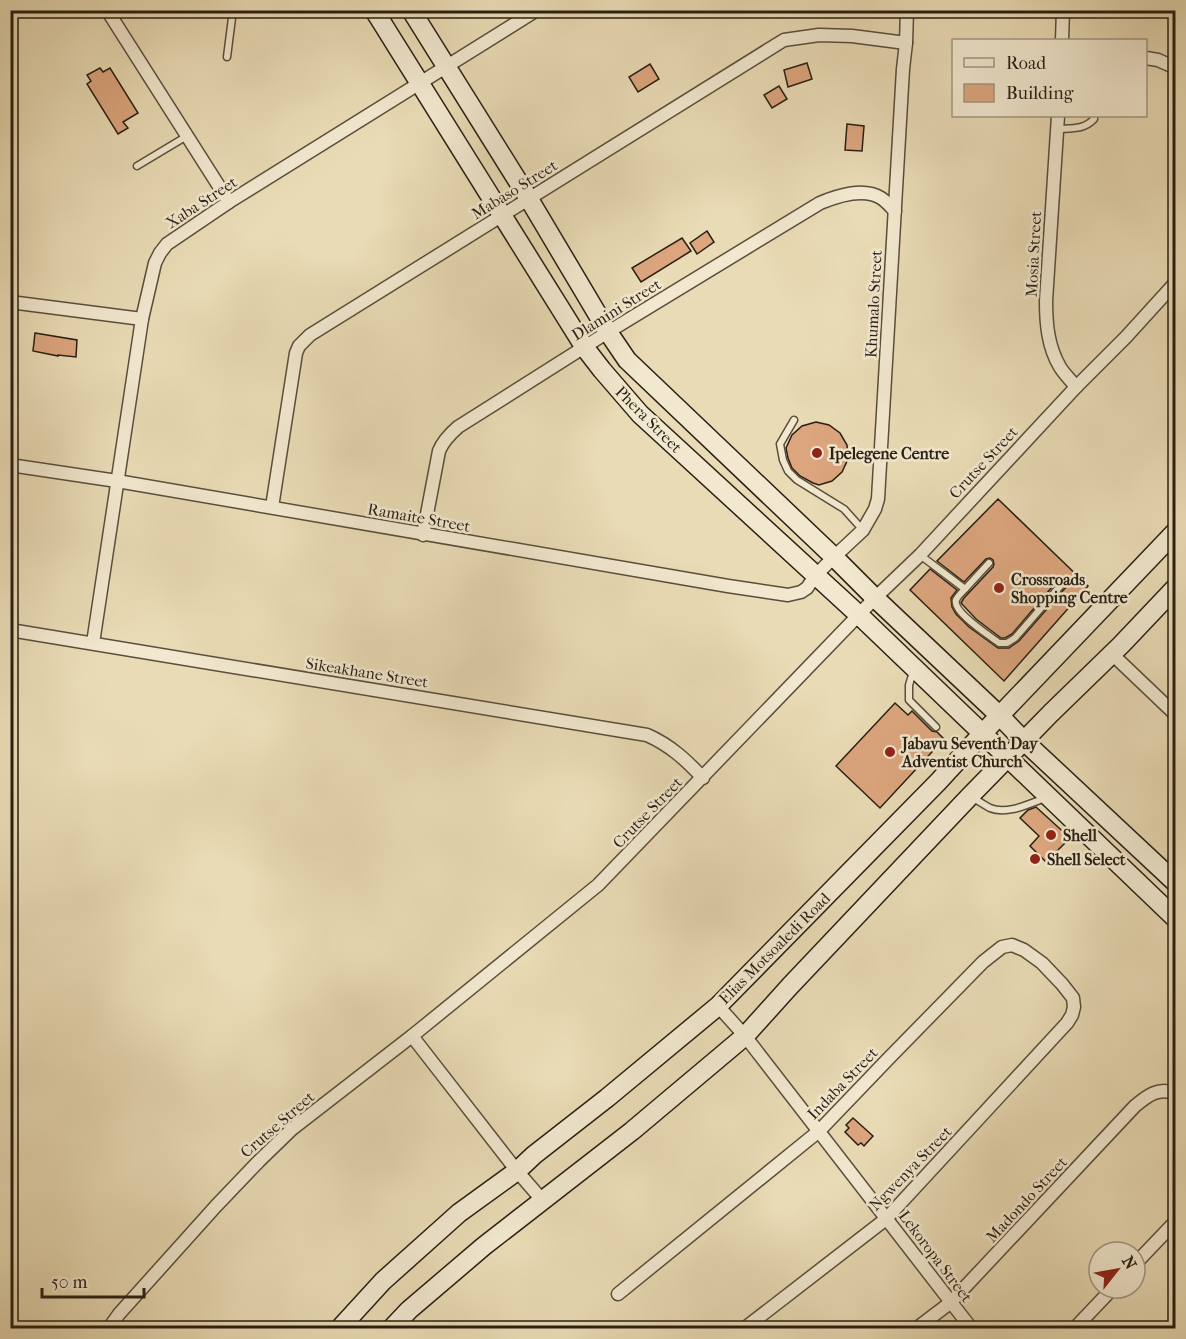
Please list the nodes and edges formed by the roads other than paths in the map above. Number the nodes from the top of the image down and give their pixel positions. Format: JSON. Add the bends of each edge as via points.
{"nodes":[{"id":1,"x":107,"y":10,"type":"edge"},
{"id":2,"x":233,"y":10,"type":"edge"},
{"id":3,"x":375,"y":10,"type":"edge"},
{"id":4,"x":411,"y":10,"type":"edge"},
{"id":5,"x":537,"y":10,"type":"edge"},
{"id":6,"x":907,"y":10,"type":"edge"},
{"id":7,"x":1063,"y":10,"type":"edge"},
{"id":8,"x":1062,"y":39,"type":"edge"},
{"id":9,"x":906,"y":43,"type":"junction"},
{"id":10,"x":227,"y":57,"type":"dead end"},
{"id":11,"x":1147,"y":58,"type":"edge"},
{"id":12,"x":447,"y":67,"type":"junction"},
{"id":13,"x":1176,"y":68,"type":"edge"},
{"id":14,"x":420,"y":83,"type":"junction"},
{"id":15,"x":1058,"y":117,"type":"edge"},
{"id":16,"x":1094,"y":117,"type":"edge"},
{"id":17,"x":1057,"y":129,"type":"junction"},
{"id":18,"x":187,"y":136,"type":"junction"},
{"id":19,"x":137,"y":166,"type":"dead end"},
{"id":20,"x":529,"y":199,"type":"junction"},
{"id":21,"x":229,"y":202,"type":"junction"},
{"id":22,"x":895,"y":212,"type":"junction"},
{"id":23,"x":502,"y":216,"type":"junction"},
{"id":24,"x":1176,"y":282,"type":"edge"},
{"id":25,"x":10,"y":302,"type":"edge"},
{"id":26,"x":142,"y":320,"type":"junction"},
{"id":27,"x":608,"y":332,"type":"junction"},
{"id":28,"x":585,"y":348,"type":"junction"},
{"id":29,"x":1076,"y":387,"type":"junction"},
{"id":30,"x":794,"y":420,"type":"dead end"},
{"id":31,"x":10,"y":465,"type":"edge"},
{"id":32,"x":117,"y":481,"type":"junction"},
{"id":33,"x":272,"y":507,"type":"junction"},
{"id":34,"x":863,"y":530,"type":"junction"},
{"id":35,"x":1176,"y":531,"type":"edge"},
{"id":36,"x":423,"y":535,"type":"junction"},
{"id":37,"x":920,"y":555,"type":"junction"},
{"id":38,"x":834,"y":557,"type":"junction"},
{"id":39,"x":989,"y":563,"type":"dead end"},
{"id":40,"x":815,"y":576,"type":"junction"},
{"id":41,"x":1062,"y":584,"type":"dead end"},
{"id":42,"x":1176,"y":587,"type":"edge"},
{"id":43,"x":964,"y":589,"type":"junction"},
{"id":44,"x":875,"y":598,"type":"junction"},
{"id":45,"x":859,"y":615,"type":"junction"},
{"id":46,"x":10,"y":630,"type":"edge"},
{"id":47,"x":93,"y":643,"type":"junction"},
{"id":48,"x":1112,"y":654,"type":"junction"},
{"id":49,"x":914,"y":669,"type":"junction"},
{"id":50,"x":1176,"y":715,"type":"edge"},
{"id":51,"x":999,"y":716,"type":"junction"},
{"id":52,"x":936,"y":727,"type":"dead end"},
{"id":53,"x":982,"y":734,"type":"junction"},
{"id":54,"x":1024,"y":741,"type":"junction"},
{"id":55,"x":1007,"y":758,"type":"junction"},
{"id":56,"x":704,"y":778,"type":"junction"},
{"id":57,"x":938,"y":782,"type":"junction"},
{"id":58,"x":1047,"y":797,"type":"junction"},
{"id":59,"x":966,"y":800,"type":"junction"},
{"id":60,"x":1106,"y":818,"type":"junction"},
{"id":61,"x":1089,"y":836,"type":"junction"},
{"id":62,"x":1176,"y":883,"type":"edge"},
{"id":63,"x":1176,"y":919,"type":"edge"},
{"id":64,"x":718,"y":1006,"type":"junction"},
{"id":65,"x":1074,"y":1007,"type":"joint"},
{"id":66,"x":412,"y":1036,"type":"junction"},
{"id":67,"x":745,"y":1036,"type":"junction"},
{"id":68,"x":1176,"y":1094,"type":"edge"},
{"id":69,"x":819,"y":1131,"type":"junction"},
{"id":70,"x":517,"y":1171,"type":"junction"},
{"id":71,"x":543,"y":1201,"type":"junction"},
{"id":72,"x":886,"y":1219,"type":"junction"},
{"id":73,"x":1176,"y":1221,"type":"edge"},
{"id":74,"x":1147,"y":1251,"type":"edge"},
{"id":75,"x":618,"y":1294,"type":"dead end"},
{"id":76,"x":1102,"y":1300,"type":"edge"},
{"id":77,"x":950,"y":1303,"type":"junction"},
{"id":78,"x":109,"y":1329,"type":"edge"},
{"id":79,"x":339,"y":1329,"type":"edge"},
{"id":80,"x":392,"y":1329,"type":"edge"},
{"id":81,"x":745,"y":1329,"type":"edge"},
{"id":82,"x":917,"y":1329,"type":"edge"},
{"id":83,"x":971,"y":1329,"type":"edge"},
{"id":84,"x":1075,"y":1329,"type":"edge"}],
"edges":[{"from":1,"to":18,"type":"street"},
{"from":2,"to":10,"type":"lane"},
{"from":3,"to":14,"type":"main road","name":"Phera Street"},
{"from":4,"to":12,"type":"main road","name":"Phera Street"},
{"from":5,"to":12,"type":"street","name":"Xaba Street"},
{"from":6,"to":9,"type":"street","name":"Khumalo Street"},
{"from":7,"to":8,"type":"street"},
{"from":9,"to":20,"type":"street","name":"Mabaso Street","via":[[819,35],[784,40]]},
{"from":9,"to":22,"type":"street","name":"Khumalo Street"},
{"from":11,"to":13,"type":"street"},
{"from":12,"to":14,"type":"street","name":"Xaba Street"},
{"from":12,"to":20,"type":"main road","name":"Phera Street"},
{"from":14,"to":21,"type":"street","name":"Xaba Street"},
{"from":14,"to":23,"type":"main road","name":"Phera Street"},
{"from":15,"to":17,"type":"street","name":"Mosia Street"},
{"from":16,"to":17,"type":"lane","via":[[1082,128]]},
{"from":17,"to":29,"type":"street","name":"Mosia Street","via":[[1046,319],[1048,339],[1060,368]]},
{"from":18,"to":19,"type":"lane"},
{"from":18,"to":21,"type":"street"},
{"from":20,"to":23,"type":"street","name":"Mabaso Street"},
{"from":20,"to":27,"type":"main road","name":"Phera Street"},
{"from":21,"to":26,"type":"street","name":"Xaba Street","via":[[167,244],[160,253]]},
{"from":22,"to":27,"type":"street","name":"Dlamini Street","via":[[881,198],[864,193],[831,198]]},
{"from":22,"to":34,"type":"street","name":"Khumalo Street","via":[[878,499]]},
{"from":23,"to":28,"type":"main road","name":"Phera Street"},
{"from":23,"to":33,"type":"street","name":"Mabaso Street","via":[[310,335],[299,346]]},
{"from":24,"to":29,"type":"street","name":"Crutse Street"},
{"from":25,"to":26,"type":"street"},
{"from":26,"to":32,"type":"street","name":"Xaba Street"},
{"from":27,"to":28,"type":"street","name":"Dlamini Street"},
{"from":27,"to":38,"type":"main road","name":"Phera Street","via":[[627,360]]},
{"from":28,"to":36,"type":"street","name":"Dlamini Street","via":[[448,435],[439,451]]},
{"from":28,"to":40,"type":"main road","name":"Phera Street","via":[[640,414]]},
{"from":29,"to":37,"type":"street","name":"Crutse Street"},
{"from":30,"to":34,"type":"lane","via":[[780,444],[788,471],[844,509]]},
{"from":31,"to":32,"type":"street","name":"Ramaite Street"},
{"from":32,"to":33,"type":"street","name":"Ramaite Street"},
{"from":32,"to":47,"type":"street","name":"Xaba Street"},
{"from":33,"to":36,"type":"street","name":"Ramaite Street"},
{"from":34,"to":38,"type":"street","name":"Khumalo Street"},
{"from":35,"to":51,"type":"main road","name":"Elias Motsoaledi Road"},
{"from":36,"to":40,"type":"street","name":"Ramaite Street","via":[[788,595],[807,588]]},
{"from":37,"to":43,"type":"lane"},
{"from":37,"to":44,"type":"street","name":"Crutse Street"},
{"from":38,"to":40,"type":"street","name":"Khumalo Street"},
{"from":38,"to":44,"type":"main road","name":"Phera Street"},
{"from":39,"to":43,"type":"lane"},
{"from":40,"to":45,"type":"main road","name":"Phera Street"},
{"from":41,"to":43,"type":"lane","via":[[1007,643],[999,643],[961,614],[956,600]]},
{"from":42,"to":48,"type":"main road"},
{"from":44,"to":45,"type":"street","name":"Crutse Street"},
{"from":44,"to":51,"type":"main road","name":"Phera Street"},
{"from":45,"to":49,"type":"main road","name":"Phera Street"},
{"from":45,"to":56,"type":"street","name":"Crutse Street"},
{"from":46,"to":47,"type":"street","name":"Sikeakhane Street"},
{"from":47,"to":56,"type":"street","name":"Sikeakhane Street","via":[[647,735],[672,748]]},
{"from":48,"to":50,"type":"street"},
{"from":48,"to":54,"type":"main road"},
{"from":49,"to":52,"type":"lane","via":[[909,700]]},
{"from":49,"to":53,"type":"main road","name":"Phera Street"},
{"from":51,"to":53,"type":"main road","name":"Elias Motsoaledi Road"},
{"from":51,"to":54,"type":"main road","name":"Phera Street"},
{"from":53,"to":55,"type":"main road","name":"Phera Street"},
{"from":53,"to":57,"type":"main road","name":"Elias Motsoaledi Road"},
{"from":54,"to":55,"type":"main road"},
{"from":54,"to":60,"type":"main road","name":"Phera Street"},
{"from":55,"to":58,"type":"main road","name":"Phera Street"},
{"from":55,"to":59,"type":"main road"},
{"from":56,"to":66,"type":"street","name":"Crutse Street","via":[[598,885]]},
{"from":57,"to":59,"type":"main road"},
{"from":57,"to":64,"type":"main road","name":"Elias Motsoaledi Road"},
{"from":58,"to":59,"type":"lane","via":[[1000,810]]},
{"from":58,"to":61,"type":"main road","name":"Phera Street"},
{"from":59,"to":67,"type":"main road"},
{"from":60,"to":61,"type":"main road"},
{"from":60,"to":62,"type":"main road","name":"Phera Street"},
{"from":61,"to":63,"type":"main road","name":"Phera Street"},
{"from":64,"to":67,"type":"street","name":"Lekoropa Street"},
{"from":64,"to":70,"type":"main road","name":"Elias Motsoaledi Road"},
{"from":65,"to":69,"type":"street","name":"Indaba Street","via":[[1073,998],[1042,963],[1012,945],[1002,947]]},
{"from":65,"to":72,"type":"street","name":"Ngwenya Street","via":[[1058,1034]]},
{"from":66,"to":70,"type":"street"},
{"from":66,"to":78,"type":"street","name":"Crutse Street","via":[[292,1129],[216,1206],[118,1314]]},
{"from":67,"to":69,"type":"street","name":"Lekoropa Street"},
{"from":67,"to":71,"type":"main road"},
{"from":68,"to":77,"type":"street","name":"Madondo Street","via":[[1157,1091],[1135,1106]]},
{"from":69,"to":72,"type":"street","name":"Lekoropa Street"},
{"from":69,"to":75,"type":"street","name":"Indaba Street"},
{"from":70,"to":71,"type":"street"},
{"from":70,"to":79,"type":"main road","name":"Elias Motsoaledi Road","via":[[442,1228],[383,1281]]},
{"from":71,"to":80,"type":"main road","via":[[484,1246]]},
{"from":72,"to":77,"type":"street","name":"Lekoropa Street"},
{"from":72,"to":81,"type":"street","name":"Ngwenya Street"},
{"from":73,"to":74,"type":"street"},
{"from":76,"to":84,"type":"street"},
{"from":77,"to":82,"type":"street","name":"Madondo Street"},
{"from":77,"to":83,"type":"street","name":"Lekoropa Street"}]}
